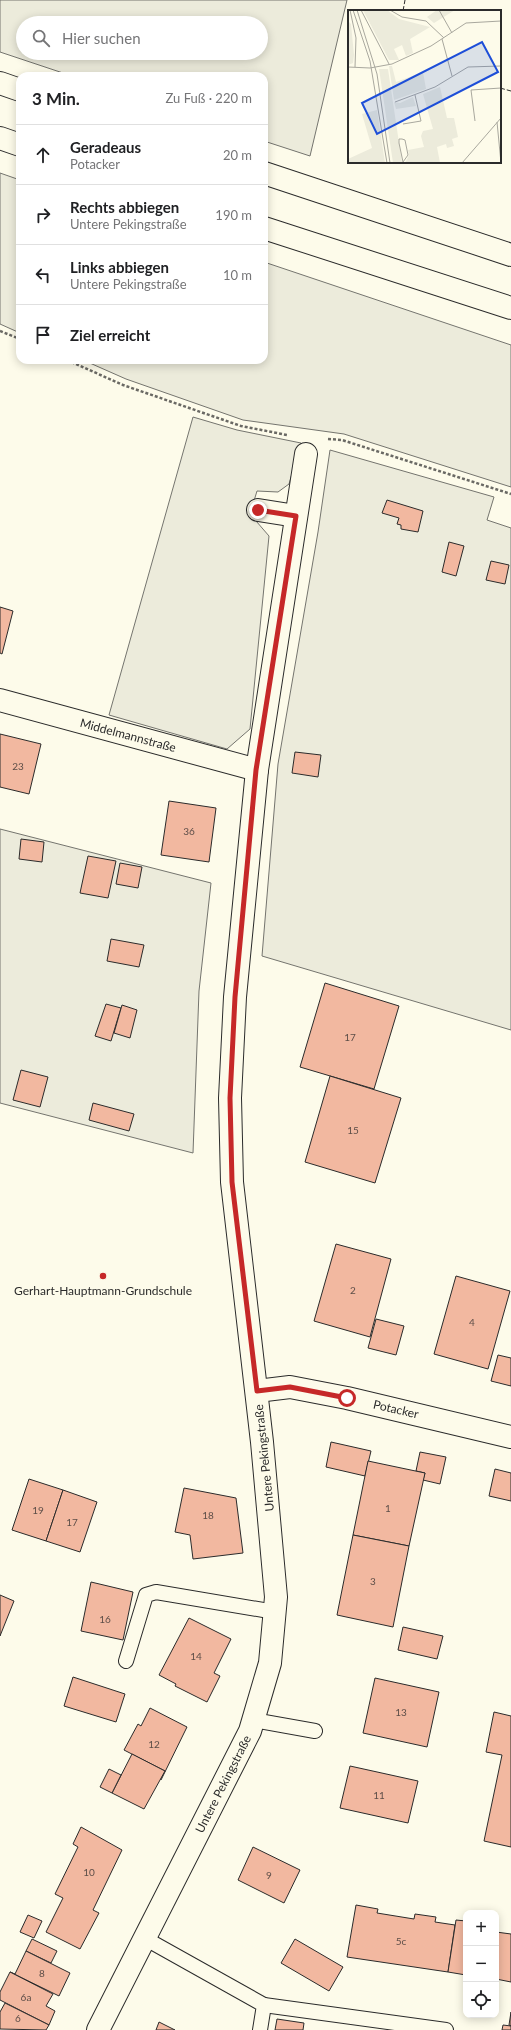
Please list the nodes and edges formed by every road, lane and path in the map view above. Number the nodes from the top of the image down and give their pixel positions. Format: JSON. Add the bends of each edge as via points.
{"nodes":[{"id":1,"x":0,"y":83,"type":"edge"},
{"id":2,"x":16,"y":89,"type":"edge"},
{"id":3,"x":0,"y":138,"type":"edge"},
{"id":4,"x":16,"y":143,"type":"edge"},
{"id":5,"x":268,"y":174,"type":"edge"},
{"id":6,"x":268,"y":229,"type":"edge"},
{"id":7,"x":511,"y":255,"type":"edge"},
{"id":8,"x":511,"y":308,"type":"edge"},
{"id":9,"x":0,"y":331,"type":"edge"},
{"id":10,"x":16,"y":337,"type":"edge"},
{"id":11,"x":76,"y":364,"type":"edge"},
{"id":12,"x":293,"y":436,"type":"dead end"},
{"id":13,"x":322,"y":439,"type":"dead end"},
{"id":14,"x":306,"y":454,"type":"dead end"},
{"id":15,"x":511,"y":494,"type":"edge"},
{"id":16,"x":258,"y":510,"type":"dead end"},
{"id":17,"x":296,"y":516,"type":"junction"},
{"id":18,"x":0,"y":700,"type":"edge"},
{"id":19,"x":256,"y":770,"type":"junction"},
{"id":20,"x":257,"y":1391,"type":"junction"},
{"id":21,"x":511,"y":1437,"type":"edge"},
{"id":22,"x":275,"y":1612,"type":"junction"},
{"id":23,"x":126,"y":1661,"type":"dead end"},
{"id":24,"x":253,"y":1720,"type":"junction"},
{"id":25,"x":315,"y":1731,"type":"dead end"},
{"id":26,"x":146,"y":1939,"type":"junction"},
{"id":27,"x":264,"y":2005,"type":"junction"},
{"id":28,"x":98,"y":2030,"type":"edge"},
{"id":29,"x":260,"y":2030,"type":"edge"},
{"id":30,"x":446,"y":2030,"type":"edge"}],
"edges":[{"from":1,"to":2,"type":"main road"},
{"from":3,"to":4,"type":"main road"},
{"from":5,"to":7,"type":"main road"},
{"from":6,"to":8,"type":"main road"},
{"from":9,"to":10,"type":"path"},
{"from":11,"to":12,"type":"path","via":[[124,385],[241,426]]},
{"from":13,"to":15,"type":"path","via":[[342,440]]},
{"from":14,"to":17,"type":"main road","name":"Untere Pekingstraße"},
{"from":16,"to":17,"type":"main road"},
{"from":17,"to":19,"type":"main road","name":"Untere Pekingstraße"},
{"from":18,"to":19,"type":"main road","name":"Middelmannstraße"},
{"from":19,"to":20,"type":"main road","name":"Untere Pekingstraße","via":[[235,997],[230,1098],[232,1182]]},
{"from":20,"to":21,"type":"main road","name":"Potacker","via":[[290,1387]]},
{"from":20,"to":22,"type":"main road","name":"Untere Pekingstraße","via":[[271,1533]]},
{"from":22,"to":23,"type":"lane","via":[[156,1592],[146,1595]]},
{"from":22,"to":24,"type":"main road","name":"Untere Pekingstraße","via":[[270,1663]]},
{"from":24,"to":25,"type":"lane"},
{"from":24,"to":26,"type":"main road","name":"Untere Pekingstraße","via":[[250,1731]]},
{"from":26,"to":27,"type":"lane"},
{"from":26,"to":28,"type":"main road","name":"Untere Pekingstraße"},
{"from":27,"to":29,"type":"lane"},
{"from":27,"to":30,"type":"lane"}]}
